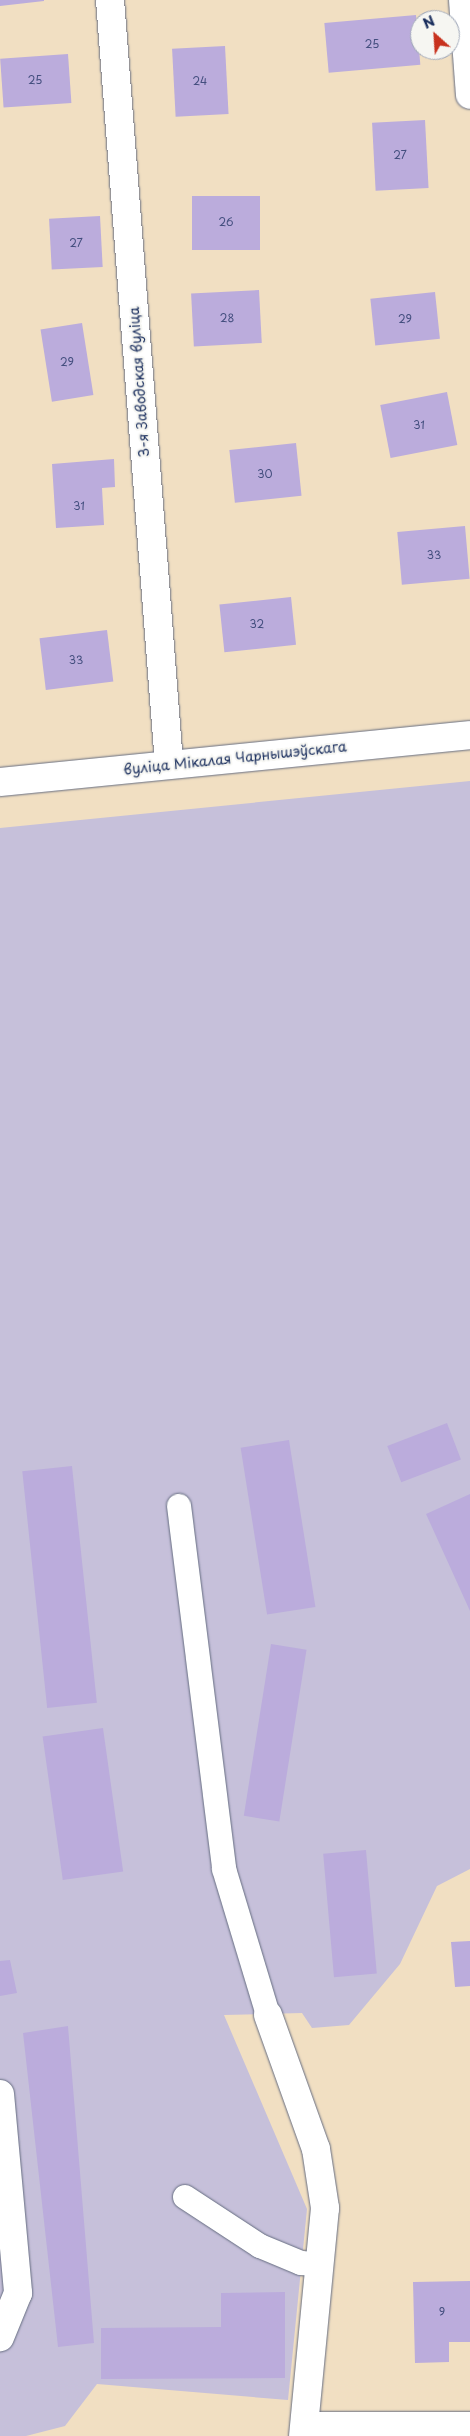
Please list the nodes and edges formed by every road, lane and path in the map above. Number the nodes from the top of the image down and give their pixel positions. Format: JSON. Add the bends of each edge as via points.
{"nodes":[{"id":1,"x":110,"y":0,"type":"edge"},
{"id":2,"x":463,"y":0,"type":"edge"},
{"id":3,"x":470,"y":94,"type":"edge"},
{"id":4,"x":470,"y":735,"type":"edge"},
{"id":5,"x":168,"y":764,"type":"junction"},
{"id":6,"x":0,"y":782,"type":"edge"},
{"id":7,"x":178,"y":1506,"type":"dead end"},
{"id":8,"x":268,"y":2015,"type":"joint"},
{"id":9,"x":0,"y":2094,"type":"edge"},
{"id":10,"x":185,"y":2197,"type":"dead end"},
{"id":11,"x":317,"y":2264,"type":"junction"},
{"id":12,"x":0,"y":2337,"type":"edge"},
{"id":13,"x":470,"y":2424,"type":"edge"},
{"id":14,"x":304,"y":2430,"type":"edge"}],
"edges":[{"from":1,"to":5,"type":"street","name":"3-я Заводская вуліца"},
{"from":2,"to":3,"type":"street"},
{"from":4,"to":5,"type":"street","name":"вуліца Мікалая Чарнышэўскага"},
{"from":5,"to":6,"type":"street","name":"вуліца Мікалая Чарнышэўскага"},
{"from":7,"to":8,"type":"lane","via":[[224,1869]]},
{"from":8,"to":11,"type":"street","via":[[316,2149],[325,2208]]},
{"from":9,"to":12,"type":"street","via":[[18,2294]]},
{"from":10,"to":11,"type":"lane","via":[[260,2246],[301,2263]]},
{"from":11,"to":14,"type":"street"},
{"from":13,"to":14,"type":"lane"}]}
